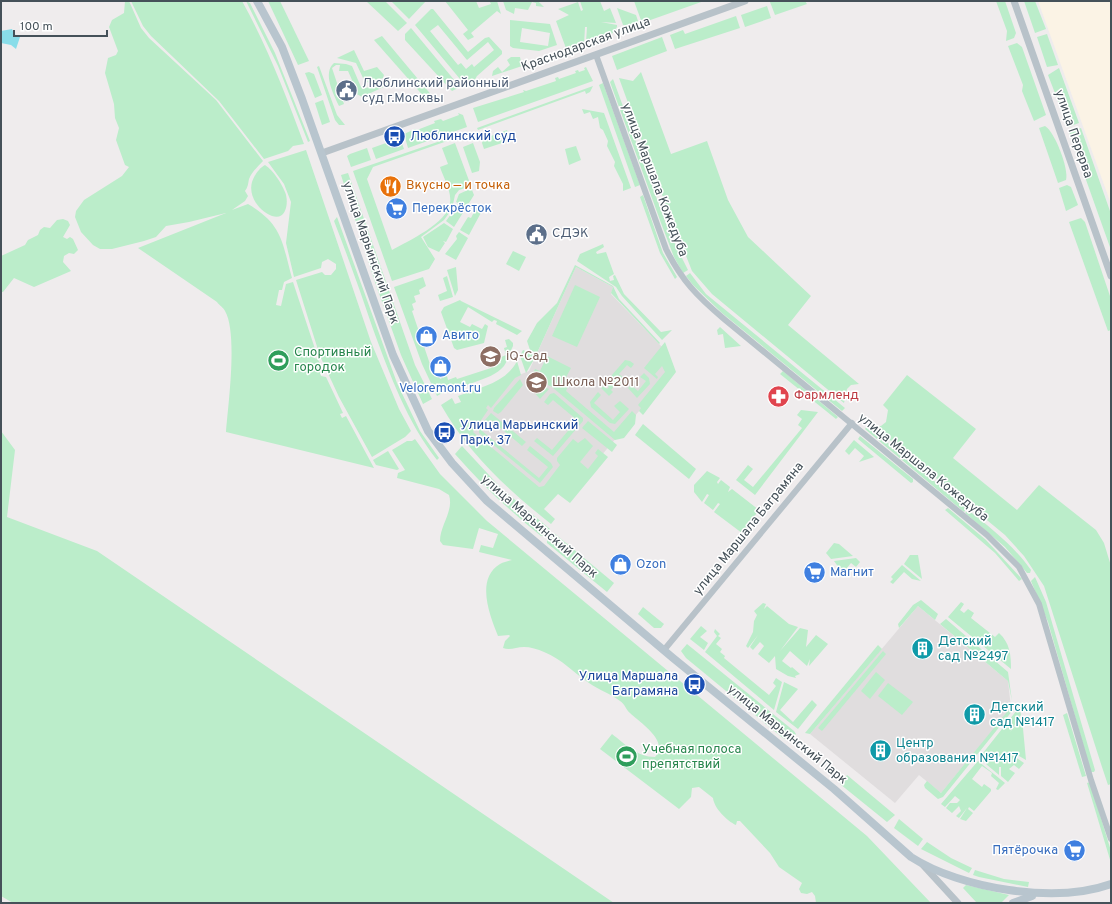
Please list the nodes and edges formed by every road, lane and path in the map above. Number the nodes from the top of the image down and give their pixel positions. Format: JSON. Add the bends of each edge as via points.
{"nodes":[{"id":1,"x":257,"y":1,"type":"edge"},
{"id":2,"x":745,"y":1,"type":"edge"},
{"id":3,"x":1014,"y":1,"type":"edge"},
{"id":4,"x":596,"y":56,"type":"junction"},
{"id":5,"x":322,"y":153,"type":"junction"},
{"id":6,"x":1111,"y":276,"type":"edge"},
{"id":7,"x":852,"y":423,"type":"junction"},
{"id":8,"x":664,"y":650,"type":"junction"},
{"id":9,"x":1111,"y":839,"type":"edge"},
{"id":10,"x":923,"y":864,"type":"junction"},
{"id":11,"x":1111,"y":884,"type":"edge"},
{"id":12,"x":1041,"y":894,"type":"junction"},
{"id":13,"x":958,"y":903,"type":"edge"},
{"id":14,"x":1013,"y":903,"type":"edge"}],
"edges":[{"from":1,"to":5,"type":"main road","name":"улица Марьинский Парк","via":[[282,47]]},
{"from":2,"to":4,"type":"street","name":"Краснодарская улица"},
{"from":3,"to":6,"type":"street","name":"улица Перерва"},
{"from":4,"to":5,"type":"street","name":"Краснодарская улица"},
{"from":4,"to":7,"type":"street","name":"улица Маршала Кожедуба","via":[[666,249],[682,279],[724,319]]},
{"from":5,"to":8,"type":"main road","name":"улица Марьинский Парк","via":[[393,355],[428,431],[452,463],[487,501]]},
{"from":7,"to":8,"type":"street","name":"улица Маршала Баграмяна"},
{"from":7,"to":9,"type":"street","name":"улица Маршала Кожедуба","via":[[987,535],[1023,573],[1045,621]]},
{"from":8,"to":10,"type":"main road","name":"улица Марьинский Парк","via":[[834,788],[911,857]]},
{"from":10,"to":12,"type":"main road","via":[[976,884],[1013,893]]},
{"from":10,"to":13,"type":"street","name":"улица Марьинский Парк"},
{"from":11,"to":12,"type":"main road","via":[[1080,892]]},
{"from":12,"to":14,"type":"main road"}]}
